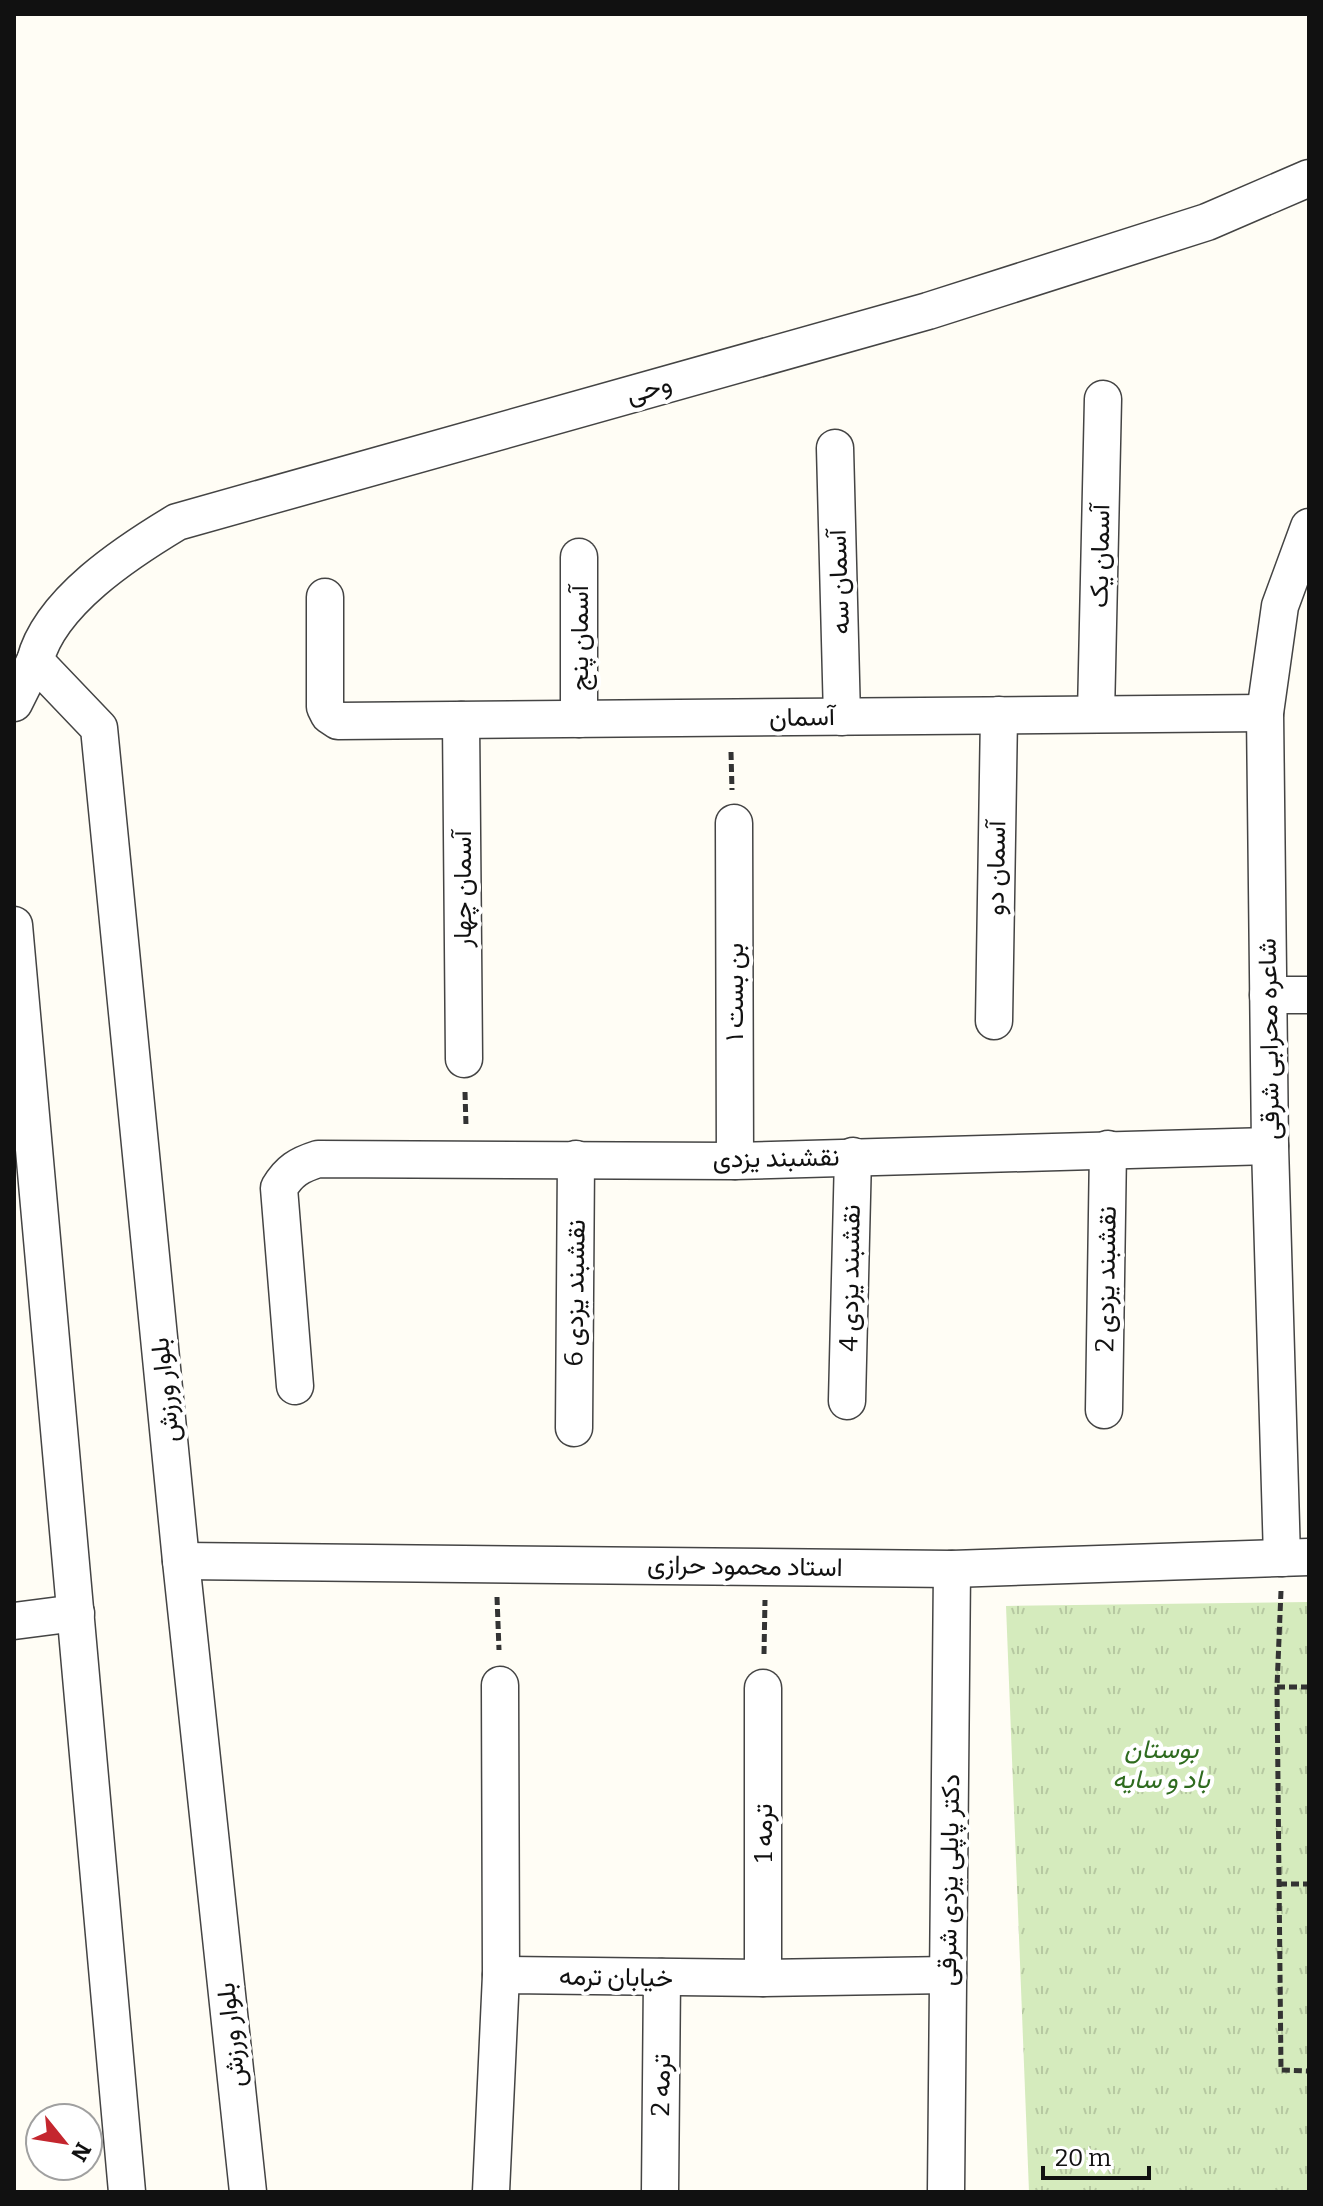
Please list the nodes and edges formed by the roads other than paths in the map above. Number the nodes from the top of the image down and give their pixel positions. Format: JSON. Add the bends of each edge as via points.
{"nodes":[{"id":1,"x":1309,"y":178,"type":"edge"},
{"id":2,"x":1103,"y":399,"type":"dead end"},
{"id":3,"x":835,"y":448,"type":"dead end"},
{"id":4,"x":1309,"y":527,"type":"edge"},
{"id":5,"x":579,"y":557,"type":"dead end"},
{"id":6,"x":325,"y":597,"type":"dead end"},
{"id":7,"x":35,"y":661,"type":"junction"},
{"id":8,"x":14,"y":703,"type":"edge"},
{"id":9,"x":1265,"y":713,"type":"junction"},
{"id":10,"x":1096,"y":714,"type":"junction"},
{"id":11,"x":999,"y":715,"type":"junction"},
{"id":12,"x":842,"y":717,"type":"junction"},
{"id":13,"x":579,"y":719,"type":"junction"},
{"id":14,"x":461,"y":720,"type":"junction"},
{"id":15,"x":734,"y":823,"type":"road end"},
{"id":16,"x":14,"y":925,"type":"edge"},
{"id":17,"x":1268,"y":995,"type":"junction"},
{"id":18,"x":1309,"y":995,"type":"edge"},
{"id":19,"x":994,"y":1021,"type":"dead end"},
{"id":20,"x":464,"y":1059,"type":"road end"},
{"id":21,"x":1270,"y":1146,"type":"junction"},
{"id":22,"x":1108,"y":1149,"type":"junction"},
{"id":23,"x":853,"y":1156,"type":"junction"},
{"id":24,"x":576,"y":1159,"type":"junction"},
{"id":25,"x":735,"y":1161,"type":"junction"},
{"id":26,"x":295,"y":1386,"type":"dead end"},
{"id":27,"x":847,"y":1401,"type":"dead end"},
{"id":28,"x":1104,"y":1410,"type":"dead end"},
{"id":29,"x":574,"y":1428,"type":"dead end"},
{"id":30,"x":1296,"y":1558,"type":"edge"},
{"id":31,"x":181,"y":1561,"type":"junction"},
{"id":32,"x":952,"y":1569,"type":"junction"},
{"id":33,"x":76,"y":1613,"type":"junction"},
{"id":34,"x":14,"y":1621,"type":"edge"},
{"id":35,"x":500,"y":1685,"type":"road end"},
{"id":36,"x":763,"y":1688,"type":"road end"},
{"id":37,"x":501,"y":1975,"type":"junction"},
{"id":38,"x":948,"y":1975,"type":"junction"},
{"id":39,"x":662,"y":1977,"type":"junction"},
{"id":40,"x":763,"y":1978,"type":"junction"},
{"id":41,"x":127,"y":2192,"type":"edge"},
{"id":42,"x":248,"y":2192,"type":"edge"},
{"id":43,"x":491,"y":2192,"type":"edge"},
{"id":44,"x":660,"y":2192,"type":"edge"},
{"id":45,"x":946,"y":2192,"type":"edge"}],
"edges":[{"from":1,"to":7,"type":"street","name":"وحی","via":[[1207,222],[928,311],[177,522],[140,544],[68,606],[47,630]]},
{"from":2,"to":10,"type":"street","name":"آسمان یک"},
{"from":3,"to":12,"type":"street","name":"آسمان سه"},
{"from":4,"to":9,"type":"street","name":"شاعره محرابی شرقی","via":[[1280,606]]},
{"from":5,"to":13,"type":"street","name":"آسمان پنج"},
{"from":6,"to":14,"type":"street","name":"آسمان","via":[[329,715],[338,721]]},
{"from":7,"to":8,"type":"street"},
{"from":7,"to":31,"type":"street","name":"بلوار ورزش","via":[[99,728]]},
{"from":9,"to":10,"type":"street","name":"آسمان"},
{"from":9,"to":17,"type":"street","name":"شاعره محرابی شرقی"},
{"from":10,"to":11,"type":"street","name":"آسمان"},
{"from":11,"to":12,"type":"street","name":"آسمان"},
{"from":11,"to":19,"type":"street","name":"آسمان دو"},
{"from":12,"to":13,"type":"street","name":"آسمان"},
{"from":13,"to":14,"type":"street","name":"آسمان"},
{"from":14,"to":20,"type":"street","name":"آسمان چهار"},
{"from":15,"to":25,"type":"street","name":"بن بست ۱"},
{"from":16,"to":33,"type":"street"},
{"from":17,"to":18,"type":"street"},
{"from":17,"to":21,"type":"street","name":"شاعره محرابی شرقی"},
{"from":21,"to":22,"type":"street","name":"نقشبند یزدی"},
{"from":21,"to":30,"type":"street","name":"شاعره محرابی شرقی"},
{"from":22,"to":23,"type":"street","name":"نقشبند یزدی"},
{"from":22,"to":28,"type":"street","name":"نقشبند یزدی 2"},
{"from":23,"to":25,"type":"street","name":"نقشبند یزدی"},
{"from":23,"to":27,"type":"street","name":"نقشبند یزدی 4"},
{"from":24,"to":25,"type":"street","name":"نقشبند یزدی"},
{"from":24,"to":26,"type":"street","name":"نقشبند یزدی","via":[[318,1159],[287,1174],[279,1188]]},
{"from":24,"to":29,"type":"street","name":"نقشبند یزدی 6"},
{"from":30,"to":32,"type":"street","name":"استاد محمود حرازی"},
{"from":31,"to":32,"type":"street","name":"استاد محمود حرازی"},
{"from":31,"to":42,"type":"street","name":"بلوار ورزش"},
{"from":32,"to":38,"type":"street","name":"دکتر پاپلی یزدی شرقی"},
{"from":33,"to":34,"type":"street"},
{"from":33,"to":41,"type":"street"},
{"from":35,"to":37,"type":"street"},
{"from":36,"to":40,"type":"street","name":"ترمه 1"},
{"from":37,"to":39,"type":"street","name":"خیابان ترمه"},
{"from":37,"to":43,"type":"street"},
{"from":38,"to":40,"type":"street","name":"خیابان ترمه"},
{"from":38,"to":45,"type":"street","name":"دکتر پاپلی یزدی شرقی"},
{"from":39,"to":40,"type":"street","name":"خیابان ترمه"},
{"from":39,"to":44,"type":"street","name":"ترمه 2"}]}
